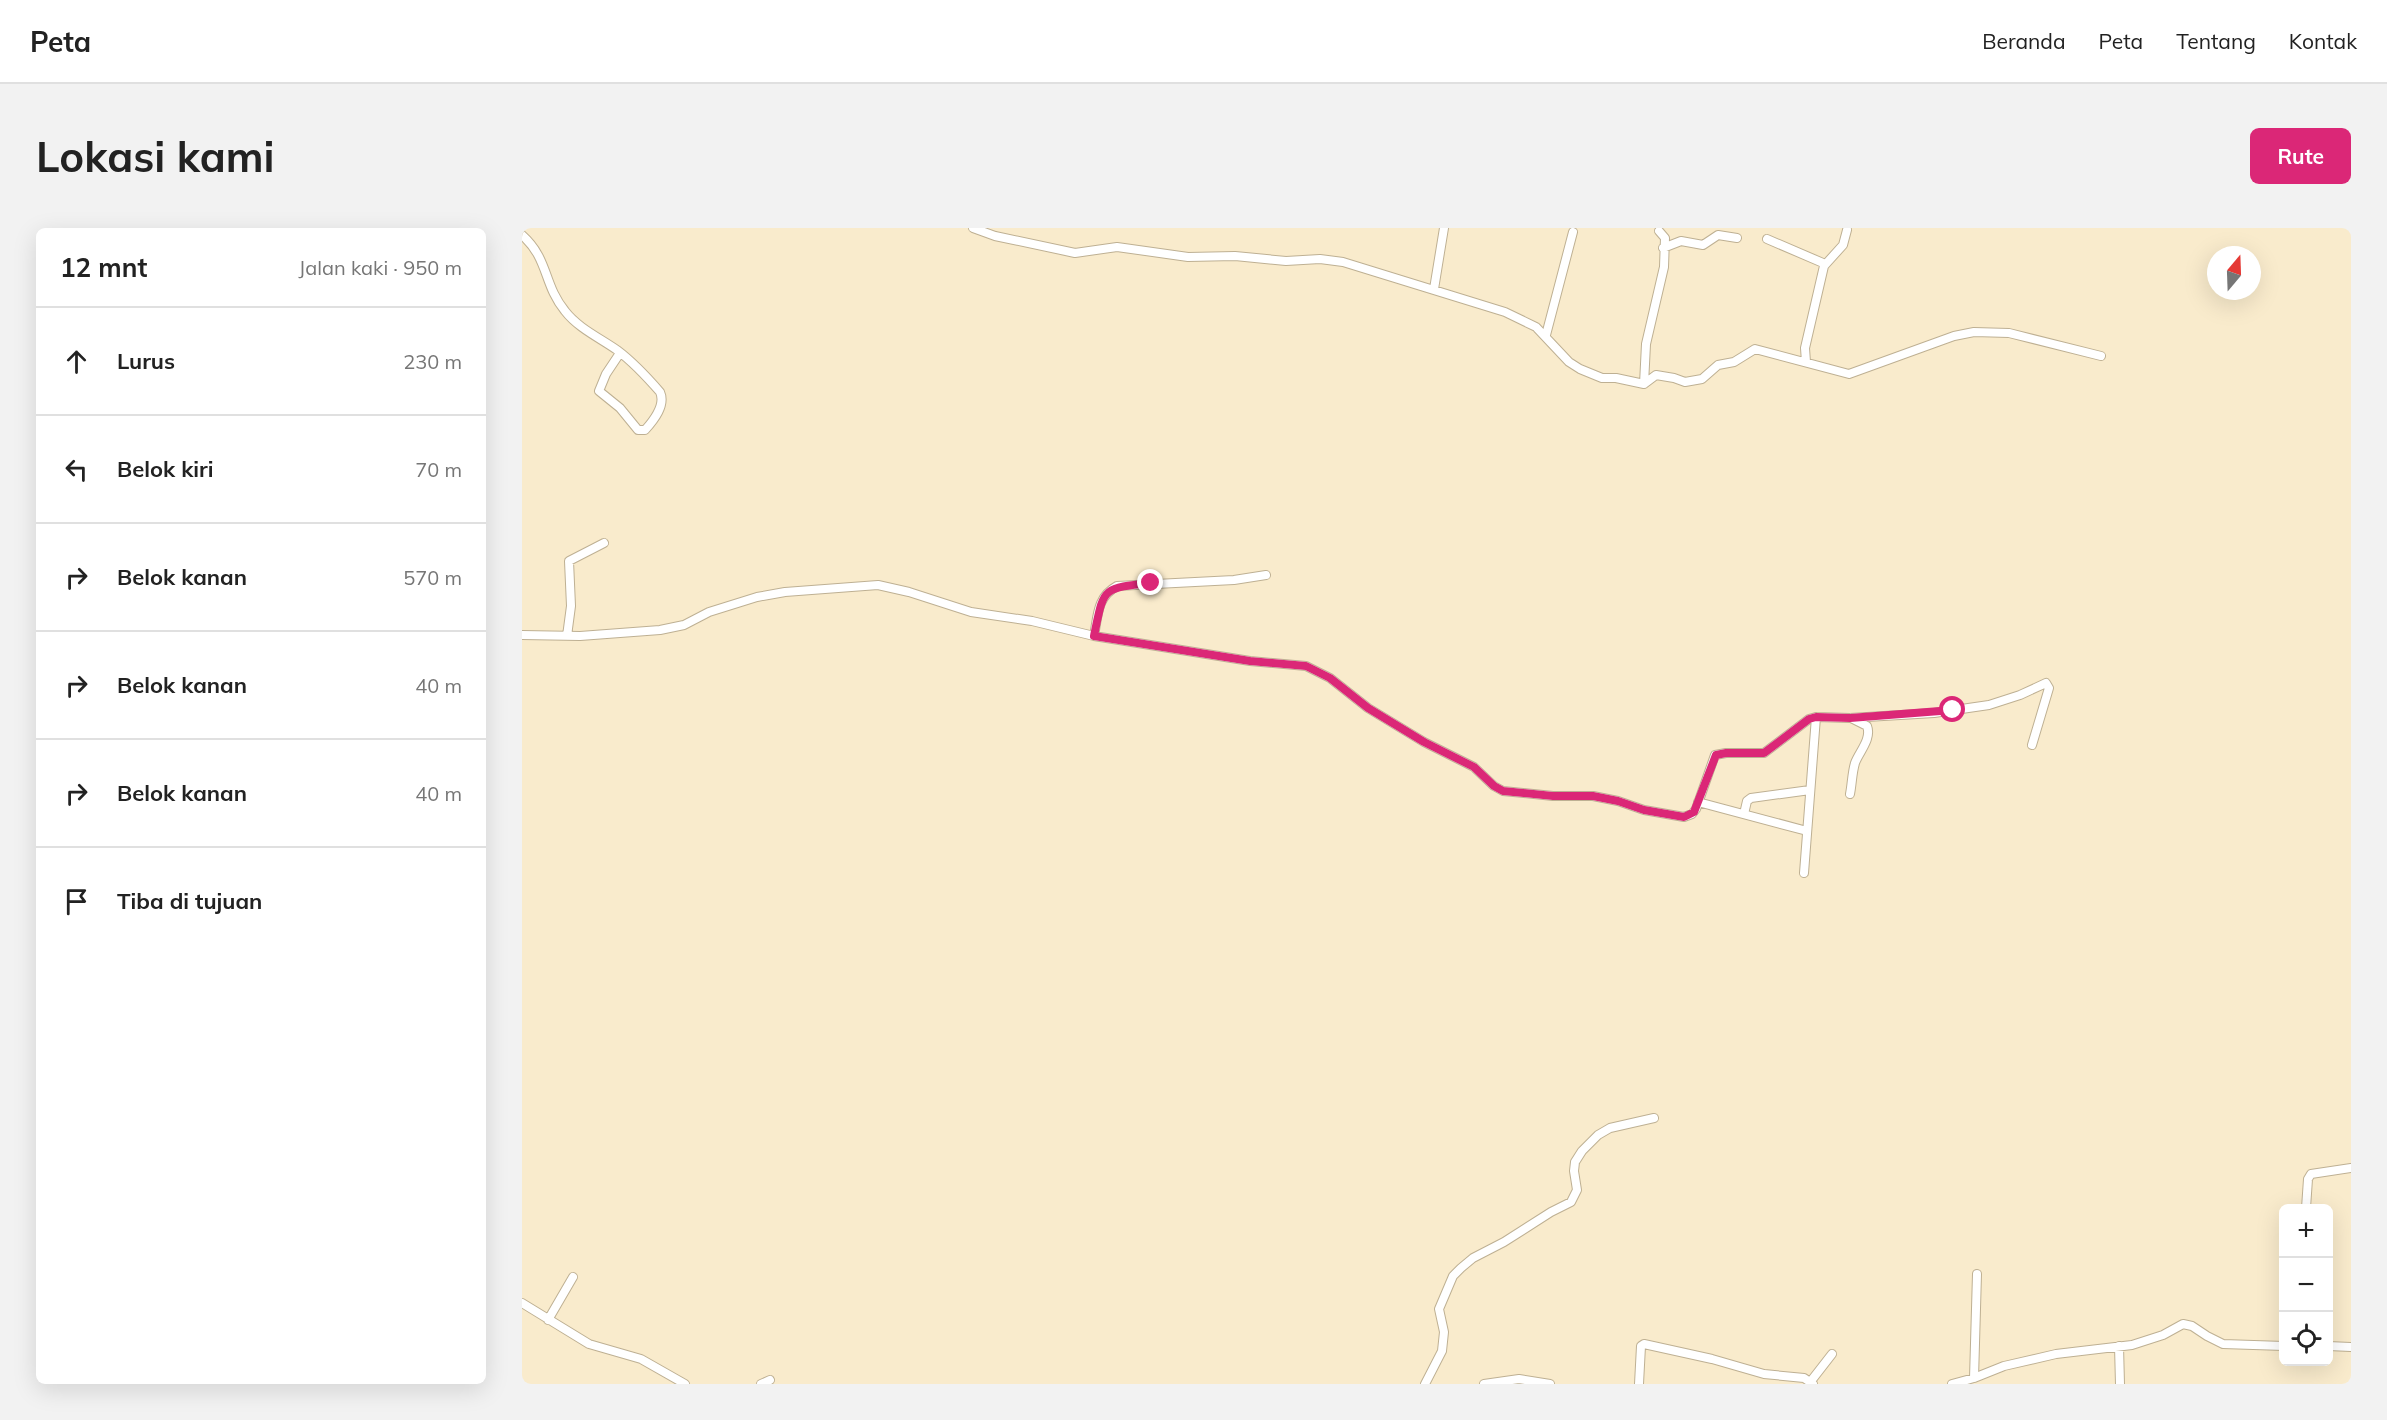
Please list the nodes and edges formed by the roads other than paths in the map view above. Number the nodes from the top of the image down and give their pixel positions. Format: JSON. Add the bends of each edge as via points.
{"nodes":[{"id":1,"x":973,"y":228,"type":"edge"},
{"id":2,"x":1444,"y":228,"type":"edge"},
{"id":3,"x":1847,"y":230,"type":"dead end"},
{"id":4,"x":1659,"y":231,"type":"dead end"},
{"id":5,"x":1573,"y":232,"type":"dead end"},
{"id":6,"x":522,"y":235,"type":"edge"},
{"id":7,"x":1737,"y":238,"type":"dead end"},
{"id":8,"x":1767,"y":240,"type":"dead end"},
{"id":9,"x":1663,"y":248,"type":"junction"},
{"id":10,"x":1824,"y":266,"type":"junction"},
{"id":11,"x":1434,"y":289,"type":"junction"},
{"id":12,"x":1546,"y":335,"type":"junction"},
{"id":13,"x":620,"y":353,"type":"junction"},
{"id":14,"x":2101,"y":356,"type":"dead end"},
{"id":15,"x":1806,"y":362,"type":"junction"},
{"id":16,"x":1644,"y":384,"type":"junction"},
{"id":17,"x":604,"y":543,"type":"dead end"},
{"id":18,"x":1266,"y":575,"type":"dead end"},
{"id":19,"x":522,"y":635,"type":"edge"},
{"id":20,"x":567,"y":636,"type":"junction"},
{"id":21,"x":1094,"y":636,"type":"junction"},
{"id":22,"x":1816,"y":717,"type":"junction"},
{"id":23,"x":1850,"y":718,"type":"junction"},
{"id":24,"x":2032,"y":745,"type":"dead end"},
{"id":25,"x":1810,"y":790,"type":"junction"},
{"id":26,"x":1850,"y":794,"type":"dead end"},
{"id":27,"x":1698,"y":802,"type":"junction"},
{"id":28,"x":1744,"y":814,"type":"junction"},
{"id":29,"x":1807,"y":831,"type":"junction"},
{"id":30,"x":1804,"y":873,"type":"dead end"},
{"id":31,"x":1654,"y":1118,"type":"dead end"},
{"id":32,"x":2351,"y":1168,"type":"edge"},
{"id":33,"x":2306,"y":1204,"type":"edge"},
{"id":34,"x":1977,"y":1274,"type":"dead end"},
{"id":35,"x":573,"y":1277,"type":"dead end"},
{"id":36,"x":522,"y":1304,"type":"edge"},
{"id":37,"x":548,"y":1320,"type":"junction"},
{"id":38,"x":2119,"y":1346,"type":"junction"},
{"id":39,"x":2279,"y":1346,"type":"edge"},
{"id":40,"x":2333,"y":1346,"type":"edge"},
{"id":41,"x":2351,"y":1347,"type":"edge"},
{"id":42,"x":1832,"y":1354,"type":"dead end"},
{"id":43,"x":1974,"y":1378,"type":"junction"},
{"id":44,"x":770,"y":1380,"type":"dead end"},
{"id":45,"x":1812,"y":1382,"type":"edge"},
{"id":46,"x":685,"y":1384,"type":"edge"},
{"id":47,"x":761,"y":1384,"type":"edge"},
{"id":48,"x":1425,"y":1384,"type":"edge"},
{"id":49,"x":1484,"y":1384,"type":"edge"},
{"id":50,"x":1550,"y":1384,"type":"edge"},
{"id":51,"x":1639,"y":1384,"type":"edge"},
{"id":52,"x":1952,"y":1384,"type":"edge"},
{"id":53,"x":2120,"y":1384,"type":"edge"}],
"edges":[{"from":1,"to":11,"type":"street","via":[[1075,253],[1117,247],[1188,257],[1329,259]]},
{"from":2,"to":11,"type":"street"},
{"from":3,"to":10,"type":"street","via":[[1843,245]]},
{"from":4,"to":9,"type":"street","via":[[1665,238]]},
{"from":5,"to":12,"type":"street"},
{"from":6,"to":13,"type":"street","via":[[538,252],[550,287],[570,318]]},
{"from":7,"to":9,"type":"street","via":[[1718,235],[1703,245],[1681,241]]},
{"from":8,"to":10,"type":"street","via":[[1820,260]]},
{"from":9,"to":16,"type":"street","via":[[1664,267],[1646,344]]},
{"from":10,"to":15,"type":"street","via":[[1805,348]]},
{"from":11,"to":12,"type":"street","via":[[1505,312]]},
{"from":12,"to":16,"type":"street","via":[[1569,362],[1594,375]]},
{"from":13,"to":13,"type":"street","via":[[662,396],[660,408],[645,430],[639,430],[598,391]]},
{"from":14,"to":15,"type":"street","via":[[1990,331],[1954,336],[1849,374]]},
{"from":15,"to":16,"type":"street","via":[[1755,349],[1734,362],[1718,365],[1702,379],[1685,382],[1656,375]]},
{"from":17,"to":20,"type":"street","via":[[569,561],[571,606]]},
{"from":18,"to":21,"type":"street","via":[[1118,586],[1103,598]]},
{"from":19,"to":20,"type":"street"},
{"from":20,"to":21,"type":"street","via":[[667,629],[757,597],[872,585],[971,612]]},
{"from":21,"to":27,"type":"street","via":[[1306,666],[1424,742],[1474,767],[1503,791],[1593,796],[1684,817],[1692,814]]},
{"from":22,"to":23,"type":"street"},
{"from":22,"to":25,"type":"street"},
{"from":22,"to":27,"type":"street","via":[[1764,753],[1715,755]]},
{"from":23,"to":24,"type":"street","via":[[1989,705],[2046,683],[2049,688]]},
{"from":23,"to":26,"type":"street","via":[[1869,731],[1854,765]]},
{"from":25,"to":28,"type":"street","via":[[1751,798]]},
{"from":25,"to":29,"type":"street"},
{"from":27,"to":28,"type":"street"},
{"from":28,"to":29,"type":"street"},
{"from":29,"to":30,"type":"street"},
{"from":31,"to":48,"type":"street","via":[[1610,1128],[1598,1135],[1575,1162],[1577,1190],[1571,1202],[1473,1258],[1453,1276],[1438,1311],[1444,1332],[1442,1352]]},
{"from":32,"to":33,"type":"street","via":[[2311,1174]]},
{"from":34,"to":43,"type":"street"},
{"from":35,"to":37,"type":"street"},
{"from":36,"to":37,"type":"street"},
{"from":37,"to":46,"type":"street","via":[[589,1344],[641,1359]]},
{"from":38,"to":39,"type":"street","via":[[2147,1341],[2183,1324],[2223,1344]]},
{"from":38,"to":43,"type":"street","via":[[2056,1354],[2004,1366]]},
{"from":38,"to":53,"type":"street"},
{"from":40,"to":41,"type":"street"},
{"from":42,"to":45,"type":"street"},
{"from":43,"to":52,"type":"street"},
{"from":44,"to":47,"type":"street"},
{"from":45,"to":51,"type":"street","via":[[1644,1344],[1640,1348]]},
{"from":49,"to":50,"type":"street","via":[[1519,1379]]}]}
